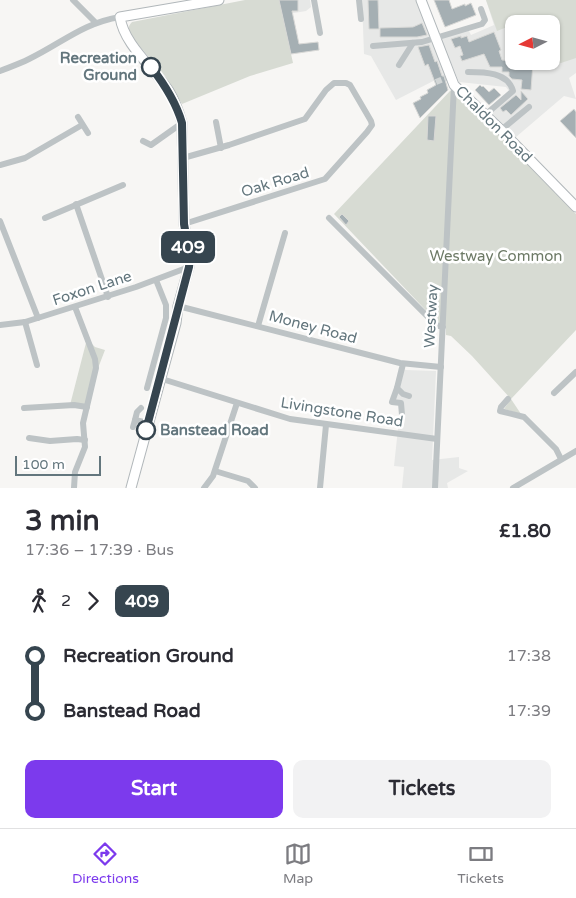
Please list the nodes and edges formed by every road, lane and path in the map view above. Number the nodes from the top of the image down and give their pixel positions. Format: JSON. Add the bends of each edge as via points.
{"nodes":[{"id":1,"x":73,"y":0,"type":"edge"},
{"id":2,"x":219,"y":0,"type":"edge"},
{"id":3,"x":314,"y":0,"type":"edge"},
{"id":4,"x":359,"y":0,"type":"edge"},
{"id":5,"x":420,"y":0,"type":"edge"},
{"id":6,"x":171,"y":4,"type":"edge"},
{"id":7,"x":481,"y":9,"type":"dead end"},
{"id":8,"x":120,"y":17,"type":"junction"},
{"id":9,"x":361,"y":19,"type":"dead end"},
{"id":10,"x":96,"y":23,"type":"junction"},
{"id":11,"x":320,"y":33,"type":"dead end"},
{"id":12,"x":435,"y":38,"type":"junction"},
{"id":13,"x":413,"y":43,"type":"junction"},
{"id":14,"x":373,"y":46,"type":"dead end"},
{"id":15,"x":399,"y":65,"type":"dead end"},
{"id":16,"x":0,"y":71,"type":"edge"},
{"id":17,"x":468,"y":72,"type":"dead end"},
{"id":18,"x":454,"y":85,"type":"junction"},
{"id":19,"x":529,"y":107,"type":"dead end"},
{"id":20,"x":485,"y":115,"type":"junction"},
{"id":21,"x":78,"y":117,"type":"dead end"},
{"id":22,"x":216,"y":122,"type":"dead end"},
{"id":23,"x":182,"y":123,"type":"junction"},
{"id":24,"x":82,"y":125,"type":"junction"},
{"id":25,"x":502,"y":130,"type":"junction"},
{"id":26,"x":88,"y":133,"type":"dead end"},
{"id":27,"x":143,"y":141,"type":"dead end"},
{"id":28,"x":221,"y":148,"type":"junction"},
{"id":29,"x":183,"y":158,"type":"junction"},
{"id":30,"x":0,"y":165,"type":"edge"},
{"id":31,"x":123,"y":185,"type":"dead end"},
{"id":32,"x":76,"y":204,"type":"junction"},
{"id":33,"x":576,"y":207,"type":"edge"},
{"id":34,"x":46,"y":218,"type":"dead end"},
{"id":35,"x":330,"y":218,"type":"dead end"},
{"id":36,"x":0,"y":220,"type":"edge"},
{"id":37,"x":184,"y":224,"type":"junction"},
{"id":38,"x":285,"y":233,"type":"dead end"},
{"id":39,"x":189,"y":267,"type":"junction"},
{"id":40,"x":156,"y":280,"type":"junction"},
{"id":41,"x":108,"y":297,"type":"junction"},
{"id":42,"x":178,"y":306,"type":"junction"},
{"id":43,"x":75,"y":307,"type":"junction"},
{"id":44,"x":38,"y":318,"type":"junction"},
{"id":45,"x":25,"y":322,"type":"junction"},
{"id":46,"x":0,"y":325,"type":"edge"},
{"id":47,"x":258,"y":326,"type":"junction"},
{"id":48,"x":443,"y":327,"type":"junction"},
{"id":49,"x":404,"y":364,"type":"junction"},
{"id":50,"x":37,"y":365,"type":"dead end"},
{"id":51,"x":441,"y":367,"type":"junction"},
{"id":52,"x":576,"y":372,"type":"edge"},
{"id":53,"x":160,"y":378,"type":"junction"},
{"id":54,"x":147,"y":388,"type":"dead end"},
{"id":55,"x":397,"y":388,"type":"junction"},
{"id":56,"x":554,"y":393,"type":"dead end"},
{"id":57,"x":409,"y":396,"type":"dead end"},
{"id":58,"x":508,"y":399,"type":"dead end"},
{"id":59,"x":237,"y":403,"type":"junction"},
{"id":60,"x":87,"y":407,"type":"junction"},
{"id":61,"x":24,"y":408,"type":"dead end"},
{"id":62,"x":142,"y":408,"type":"dead end"},
{"id":63,"x":402,"y":414,"type":"dead end"},
{"id":64,"x":148,"y":423,"type":"junction"},
{"id":65,"x":326,"y":425,"type":"junction"},
{"id":66,"x":29,"y":438,"type":"dead end"},
{"id":67,"x":437,"y":439,"type":"junction"},
{"id":68,"x":85,"y":440,"type":"junction"},
{"id":69,"x":576,"y":451,"type":"edge"},
{"id":70,"x":561,"y":459,"type":"junction"},
{"id":71,"x":215,"y":471,"type":"junction"},
{"id":72,"x":74,"y":488,"type":"edge"},
{"id":73,"x":131,"y":488,"type":"edge"},
{"id":74,"x":204,"y":488,"type":"edge"},
{"id":75,"x":255,"y":488,"type":"edge"},
{"id":76,"x":320,"y":488,"type":"edge"},
{"id":77,"x":329,"y":488,"type":"edge"},
{"id":78,"x":435,"y":488,"type":"edge"},
{"id":79,"x":513,"y":488,"type":"edge"}],
"edges":[{"from":1,"to":10,"type":"street"},
{"from":2,"to":6,"type":"main road"},
{"from":3,"to":11,"type":"street"},
{"from":4,"to":9,"type":"street"},
{"from":5,"to":12,"type":"main road","name":"Chaldon Road"},
{"from":6,"to":8,"type":"main road"},
{"from":7,"to":12,"type":"street","via":[[485,20],[482,24]]},
{"from":8,"to":10,"type":"street"},
{"from":8,"to":23,"type":"main road","via":[[128,38],[178,108]]},
{"from":10,"to":16,"type":"street"},
{"from":12,"to":13,"type":"street"},
{"from":12,"to":18,"type":"main road","name":"Chaldon Road"},
{"from":13,"to":14,"type":"street"},
{"from":13,"to":15,"type":"street"},
{"from":17,"to":20,"type":"street","via":[[486,72],[511,84],[513,91]]},
{"from":18,"to":20,"type":"main road","name":"Chaldon Road"},
{"from":18,"to":48,"type":"street","name":"Westway"},
{"from":19,"to":25,"type":"street"},
{"from":20,"to":25,"type":"main road","name":"Chaldon Road"},
{"from":21,"to":24,"type":"street"},
{"from":22,"to":28,"type":"street"},
{"from":23,"to":27,"type":"street","via":[[151,145]]},
{"from":23,"to":29,"type":"main road"},
{"from":24,"to":26,"type":"street"},
{"from":24,"to":30,"type":"street","via":[[25,158]]},
{"from":25,"to":33,"type":"main road","name":"Chaldon Road"},
{"from":28,"to":29,"type":"street"},
{"from":28,"to":37,"type":"street","name":"Oak Road","via":[[306,119],[334,83],[350,85],[372,125],[325,179]]},
{"from":29,"to":37,"type":"main road"},
{"from":31,"to":32,"type":"street"},
{"from":32,"to":34,"type":"street"},
{"from":32,"to":41,"type":"street"},
{"from":35,"to":48,"type":"street","via":[[436,325]]},
{"from":36,"to":44,"type":"street"},
{"from":37,"to":39,"type":"main road"},
{"from":38,"to":47,"type":"street"},
{"from":39,"to":40,"type":"street","name":"Foxon Lane"},
{"from":39,"to":42,"type":"main road"},
{"from":40,"to":41,"type":"street","name":"Foxon Lane"},
{"from":40,"to":54,"type":"street","via":[[166,305],[166,318]]},
{"from":41,"to":43,"type":"street","name":"Foxon Lane"},
{"from":42,"to":47,"type":"street","name":"Money Road"},
{"from":42,"to":53,"type":"main road"},
{"from":43,"to":44,"type":"street","name":"Foxon Lane"},
{"from":43,"to":60,"type":"street","via":[[95,359],[95,376]]},
{"from":44,"to":45,"type":"street","name":"Foxon Lane"},
{"from":45,"to":46,"type":"street","name":"Foxon Lane"},
{"from":45,"to":50,"type":"street"},
{"from":47,"to":49,"type":"street","name":"Money Road"},
{"from":48,"to":51,"type":"street","name":"Westway"},
{"from":49,"to":51,"type":"street","name":"Money Road"},
{"from":49,"to":55,"type":"street"},
{"from":51,"to":67,"type":"street","name":"Westway"},
{"from":52,"to":56,"type":"street"},
{"from":53,"to":59,"type":"street","name":"Livingstone Road"},
{"from":53,"to":64,"type":"main road"},
{"from":55,"to":57,"type":"street"},
{"from":55,"to":63,"type":"street","via":[[392,402],[401,403]]},
{"from":58,"to":70,"type":"street","via":[[498,411],[524,417],[556,449]]},
{"from":59,"to":65,"type":"street","name":"Livingstone Road","via":[[290,420]]},
{"from":59,"to":71,"type":"street"},
{"from":60,"to":61,"type":"street"},
{"from":60,"to":68,"type":"street"},
{"from":62,"to":64,"type":"street","via":[[134,423]]},
{"from":64,"to":73,"type":"main road"},
{"from":65,"to":67,"type":"street","name":"Livingstone Road"},
{"from":65,"to":76,"type":"street"},
{"from":66,"to":68,"type":"street"},
{"from":67,"to":78,"type":"street","name":"Westway"},
{"from":68,"to":72,"type":"street","via":[[75,472]]},
{"from":69,"to":70,"type":"street"},
{"from":70,"to":79,"type":"street"},
{"from":71,"to":74,"type":"street"},
{"from":71,"to":75,"type":"street","via":[[248,481]]},
{"from":76,"to":77,"type":"street"}]}
